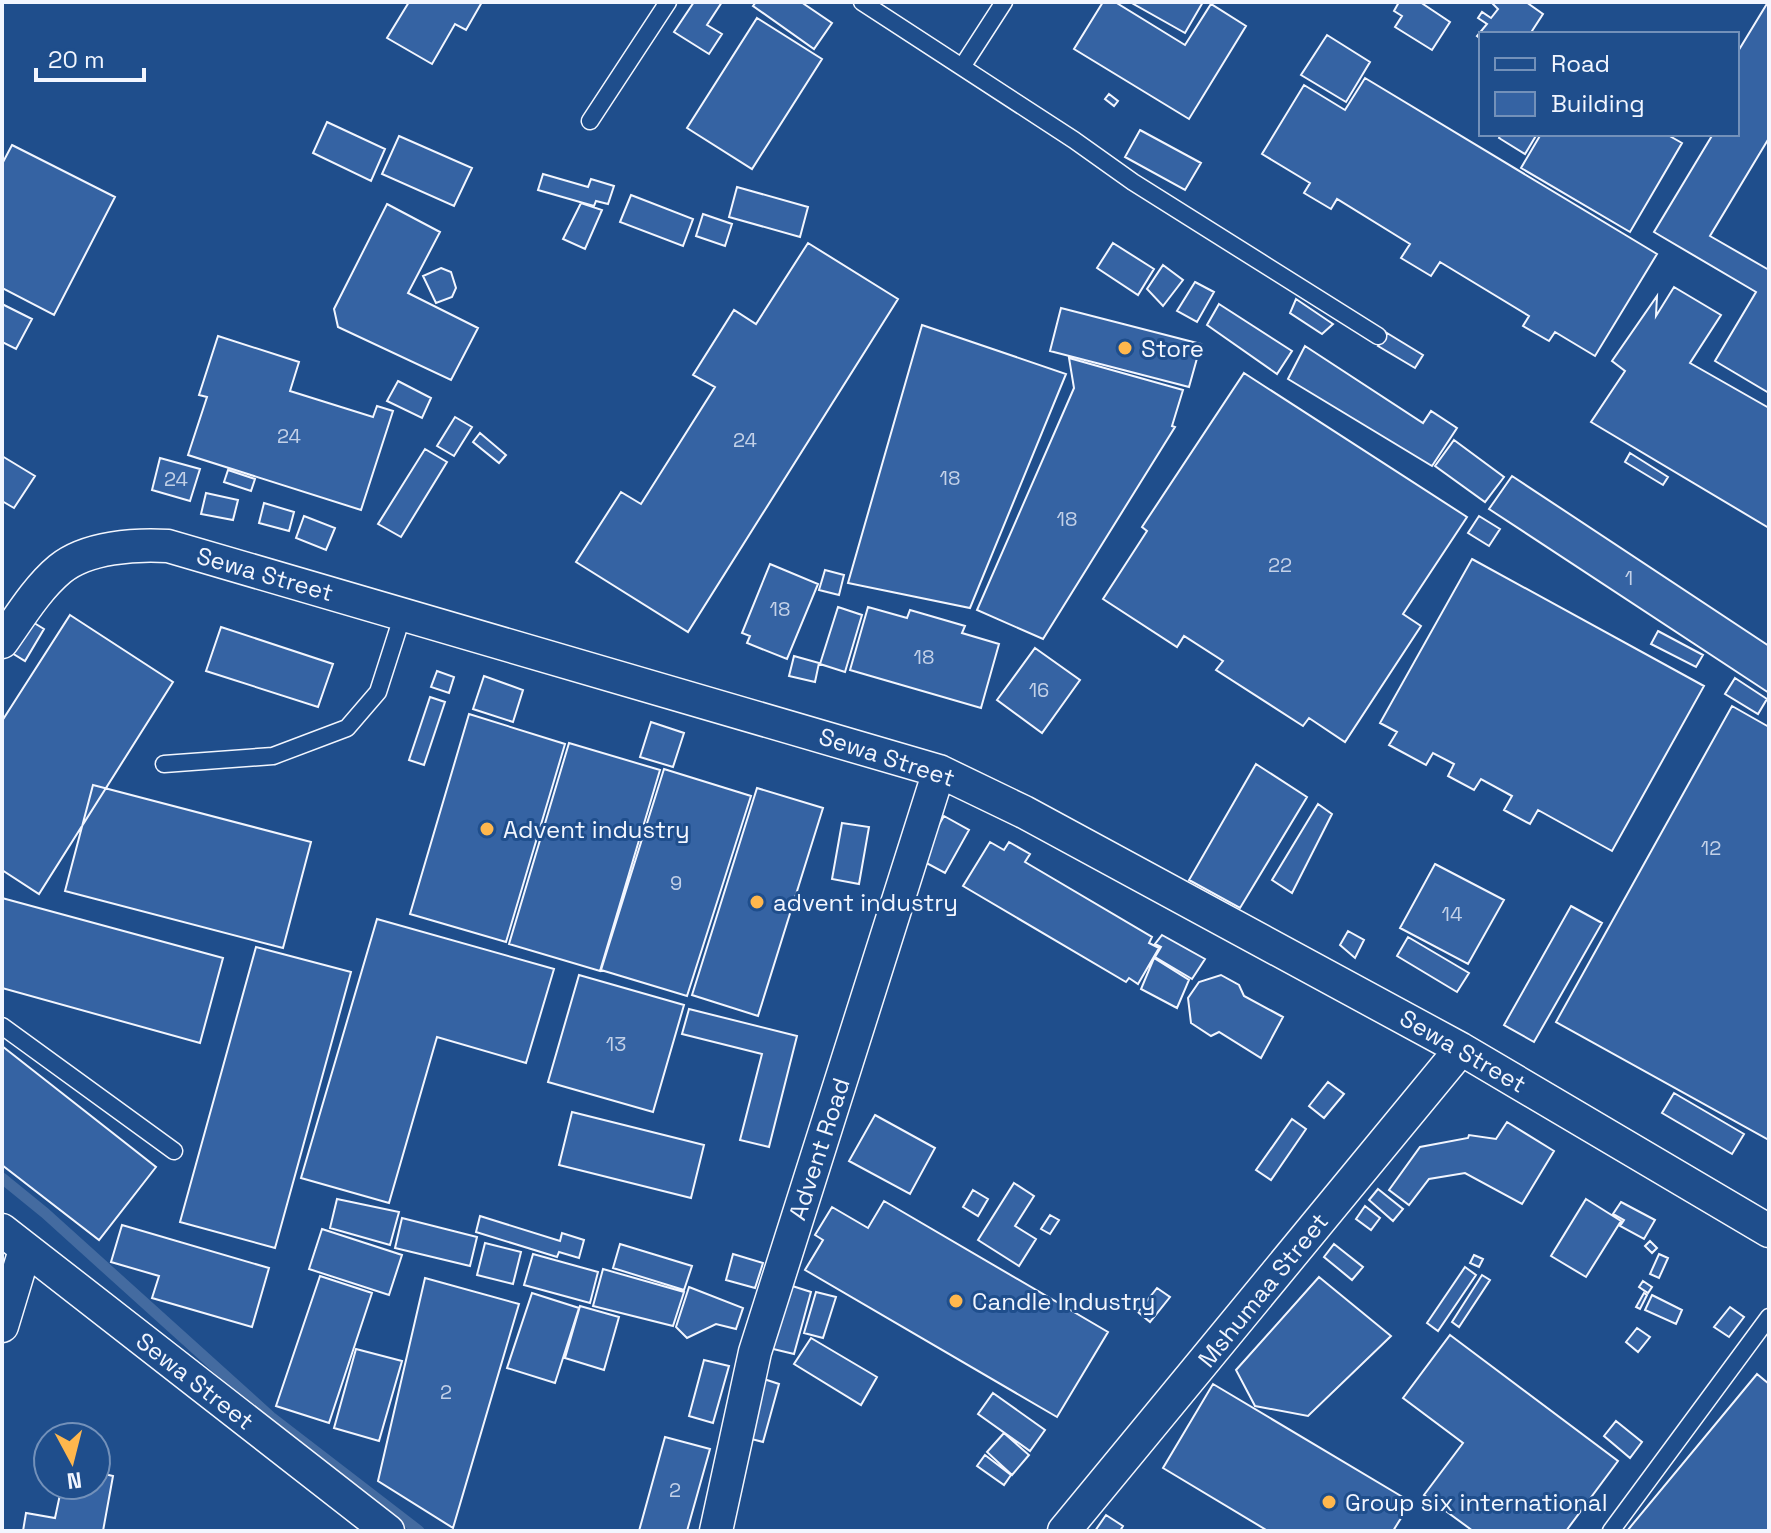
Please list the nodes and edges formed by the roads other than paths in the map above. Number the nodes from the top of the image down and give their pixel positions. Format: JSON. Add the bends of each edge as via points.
{"nodes":[{"id":1,"x":668,"y":2,"type":"edge"},
{"id":2,"x":862,"y":2,"type":"edge"},
{"id":3,"x":1004,"y":2,"type":"edge"},
{"id":4,"x":962,"y":67,"type":"junction"},
{"id":5,"x":590,"y":121,"type":"dead end"},
{"id":6,"x":1378,"y":336,"type":"dead end"},
{"id":7,"x":403,"y":614,"type":"junction"},
{"id":8,"x":2,"y":642,"type":"edge"},
{"id":9,"x":164,"y":764,"type":"dead end"},
{"id":10,"x":939,"y":771,"type":"junction"},
{"id":11,"x":2,"y":1026,"type":"edge"},
{"id":12,"x":1461,"y":1049,"type":"junction"},
{"id":13,"x":174,"y":1151,"type":"dead end"},
{"id":14,"x":1769,"y":1231,"type":"edge"},
{"id":15,"x":14,"y":1240,"type":"edge"},
{"id":16,"x":1769,"y":1317,"type":"edge"},
{"id":17,"x":2,"y":1326,"type":"edge"},
{"id":18,"x":388,"y":1531,"type":"edge"},
{"id":19,"x":716,"y":1531,"type":"edge"},
{"id":20,"x":1064,"y":1531,"type":"edge"},
{"id":21,"x":1611,"y":1531,"type":"edge"}],
"edges":[{"from":1,"to":5,"type":"lane"},
{"from":2,"to":4,"type":"lane"},
{"from":3,"to":4,"type":"lane"},
{"from":4,"to":6,"type":"lane"},
{"from":7,"to":8,"type":"street","name":"Sewa Street","via":[[168,546],[136,544],[61,568]]},
{"from":7,"to":9,"type":"lane","via":[[378,692],[347,728],[273,756]]},
{"from":7,"to":10,"type":"street","name":"Sewa Street"},
{"from":10,"to":12,"type":"street","name":"Sewa Street"},
{"from":10,"to":19,"type":"street","name":"Advent Road","via":[[755,1352]]},
{"from":11,"to":13,"type":"lane"},
{"from":12,"to":14,"type":"street","name":"Sewa Street"},
{"from":12,"to":20,"type":"street","name":"Mshumaa Street"},
{"from":15,"to":17,"type":"street"},
{"from":15,"to":18,"type":"street","name":"Sewa Street"},
{"from":16,"to":21,"type":"lane"}]}
